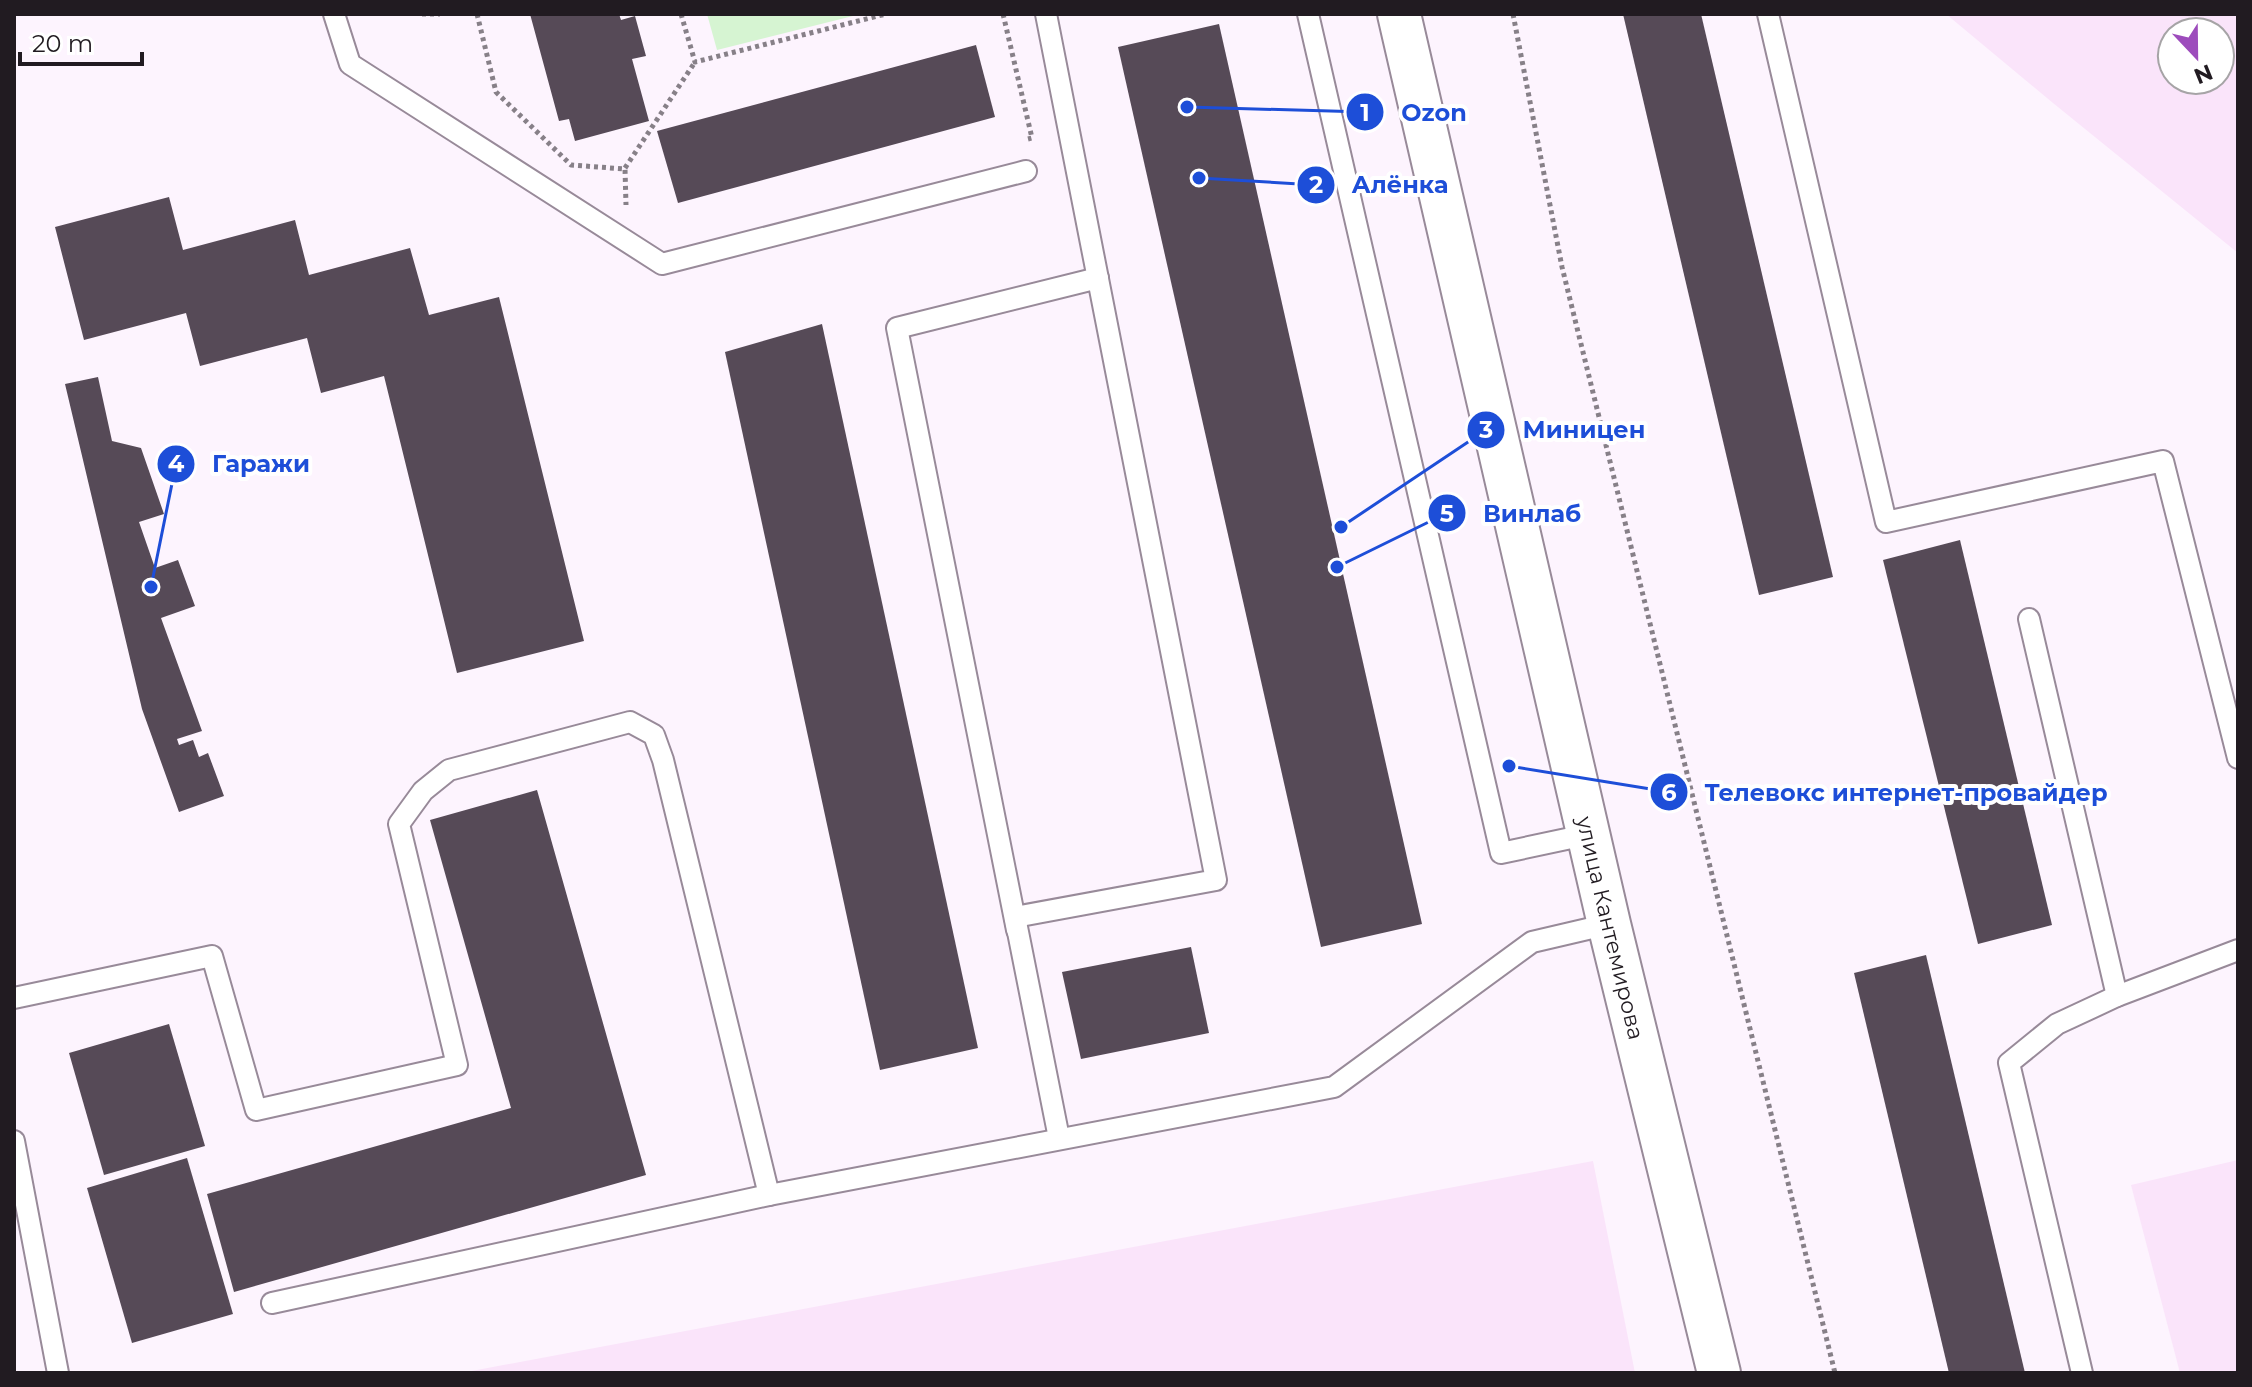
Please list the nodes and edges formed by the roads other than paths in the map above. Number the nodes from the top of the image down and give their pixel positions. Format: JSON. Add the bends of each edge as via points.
{"nodes":[{"id":1,"x":334,"y":14,"type":"edge"},
{"id":2,"x":1046,"y":14,"type":"edge"},
{"id":3,"x":1308,"y":14,"type":"edge"},
{"id":4,"x":1399,"y":14,"type":"edge"},
{"id":5,"x":1768,"y":14,"type":"edge"},
{"id":6,"x":1026,"y":171,"type":"dead end"},
{"id":7,"x":1098,"y":278,"type":"junction"},
{"id":8,"x":2029,"y":619,"type":"dead end"},
{"id":9,"x":2238,"y":758,"type":"edge"},
{"id":10,"x":1590,"y":834,"type":"junction"},
{"id":11,"x":1609,"y":924,"type":"junction"},
{"id":12,"x":1019,"y":939,"type":"junction"},
{"id":13,"x":2238,"y":950,"type":"edge"},
{"id":14,"x":2117,"y":996,"type":"junction"},
{"id":15,"x":14,"y":998,"type":"edge"},
{"id":16,"x":1059,"y":1138,"type":"junction"},
{"id":17,"x":14,"y":1141,"type":"edge"},
{"id":18,"x":769,"y":1195,"type":"junction"},
{"id":19,"x":272,"y":1303,"type":"dead end"},
{"id":20,"x":58,"y":1373,"type":"edge"},
{"id":21,"x":1719,"y":1373,"type":"edge"},
{"id":22,"x":2082,"y":1373,"type":"edge"}],
"edges":[{"from":1,"to":6,"type":"lane","via":[[350,64],[662,264]]},
{"from":2,"to":7,"type":"lane"},
{"from":3,"to":10,"type":"lane","via":[[1501,853]]},
{"from":4,"to":10,"type":"street","name":"улица Кантемирова"},
{"from":5,"to":9,"type":"lane","via":[[1886,522],[2163,461]]},
{"from":7,"to":12,"type":"lane","via":[[897,328]]},
{"from":7,"to":12,"type":"lane","via":[[1216,880],[1015,917]]},
{"from":8,"to":14,"type":"lane"},
{"from":10,"to":11,"type":"street","name":"улица Кантемирова"},
{"from":11,"to":16,"type":"lane","via":[[1532,942],[1334,1087]]},
{"from":11,"to":21,"type":"street","name":"улица Кантемирова"},
{"from":12,"to":16,"type":"lane"},
{"from":13,"to":14,"type":"lane"},
{"from":14,"to":22,"type":"lane","via":[[2057,1024],[2009,1063]]},
{"from":15,"to":18,"type":"lane","via":[[212,956],[256,1110],[457,1065],[399,824],[423,791],[449,770],[630,722],[654,735],[663,760]]},
{"from":16,"to":18,"type":"lane"},
{"from":17,"to":20,"type":"lane"},
{"from":18,"to":19,"type":"lane"}]}
